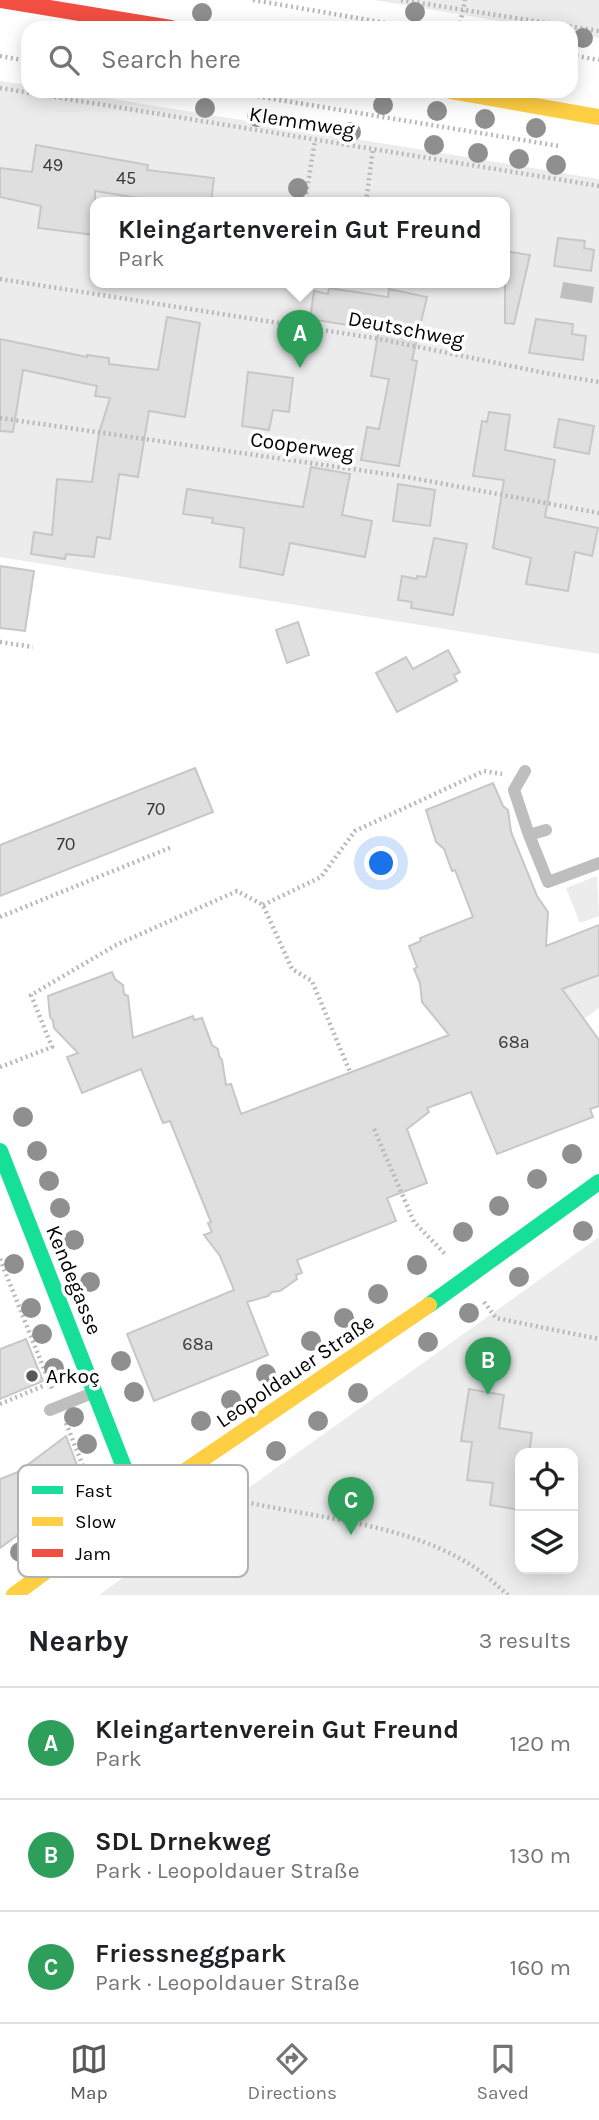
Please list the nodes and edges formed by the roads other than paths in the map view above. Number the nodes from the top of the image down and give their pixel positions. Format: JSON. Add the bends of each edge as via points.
{"nodes":[{"id":1,"x":1,"y":0,"type":"edge"},
{"id":2,"x":128,"y":21,"type":"edge"},
{"id":3,"x":491,"y":98,"type":"edge"},
{"id":4,"x":599,"y":117,"type":"edge"},
{"id":5,"x":525,"y":771,"type":"road end"},
{"id":6,"x":546,"y":830,"type":"dead end"},
{"id":7,"x":529,"y":835,"type":"junction"},
{"id":8,"x":599,"y":863,"type":"edge"},
{"id":9,"x":0,"y":1151,"type":"edge"},
{"id":10,"x":599,"y":1182,"type":"edge"},
{"id":11,"x":95,"y":1392,"type":"junction"},
{"id":12,"x":50,"y":1410,"type":"dead end"},
{"id":13,"x":123,"y":1465,"type":"edge"},
{"id":14,"x":194,"y":1465,"type":"edge"},
{"id":15,"x":38,"y":1577,"type":"edge"},
{"id":16,"x":14,"y":1595,"type":"edge"}],
"edges":[{"from":1,"to":2,"type":"main road"},
{"from":3,"to":4,"type":"main road"},
{"from":5,"to":7,"type":"lane","via":[[514,790]]},
{"from":6,"to":7,"type":"lane"},
{"from":7,"to":8,"type":"lane","via":[[548,882]]},
{"from":9,"to":11,"type":"main road","name":"Kendegasse"},
{"from":10,"to":14,"type":"main road","name":"Leopoldauer Straße"},
{"from":11,"to":12,"type":"lane"},
{"from":11,"to":13,"type":"main road","name":"Kendegasse"},
{"from":15,"to":16,"type":"main road","name":"Leopoldauer Straße"}]}
